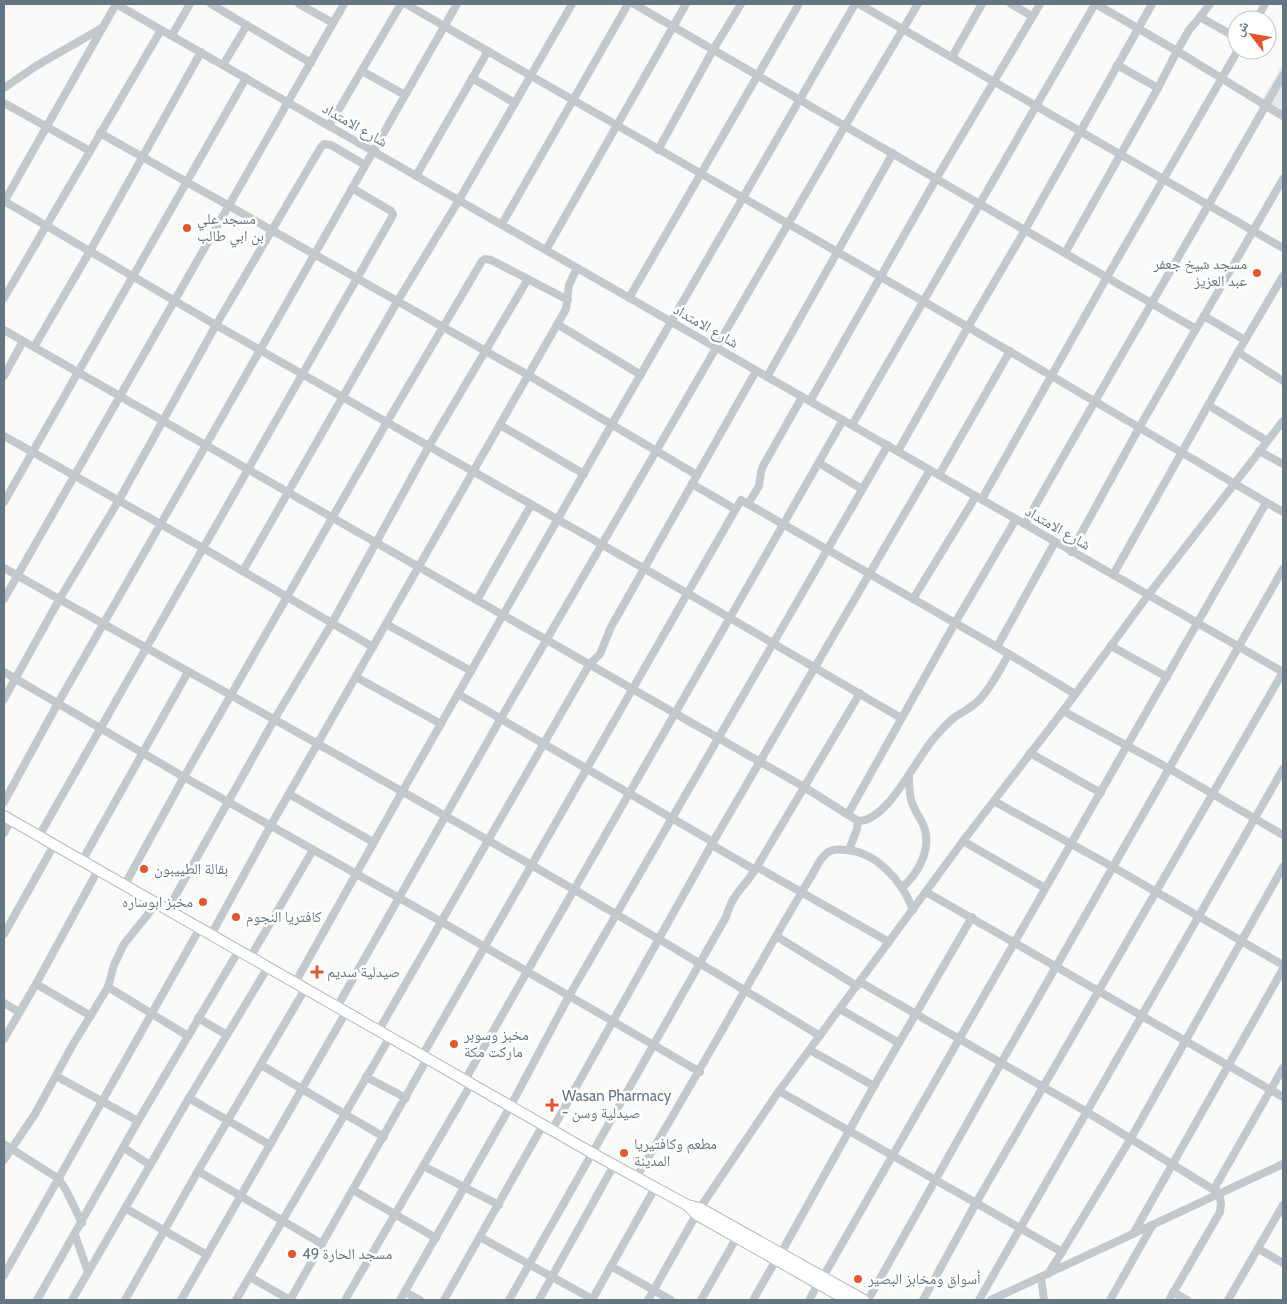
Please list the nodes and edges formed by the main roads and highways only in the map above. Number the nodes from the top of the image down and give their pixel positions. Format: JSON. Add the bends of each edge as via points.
{"nodes":[{"id":1,"x":7,"y":818,"type":"edge"},
{"id":2,"x":699,"y":1212,"type":"junction"},
{"id":3,"x":779,"y":1257,"type":"junction"},
{"id":4,"x":820,"y":1280,"type":"junction"},
{"id":5,"x":847,"y":1300,"type":"edge"},
{"id":6,"x":864,"y":1300,"type":"edge"}],
"edges":[{"from":1,"to":2,"type":"main road"},
{"from":2,"to":3,"type":"main road"},
{"from":2,"to":3,"type":"main road","via":[[737,1237]]},
{"from":3,"to":4,"type":"main road"},
{"from":4,"to":5,"type":"main road"},
{"from":4,"to":6,"type":"main road"}]}
